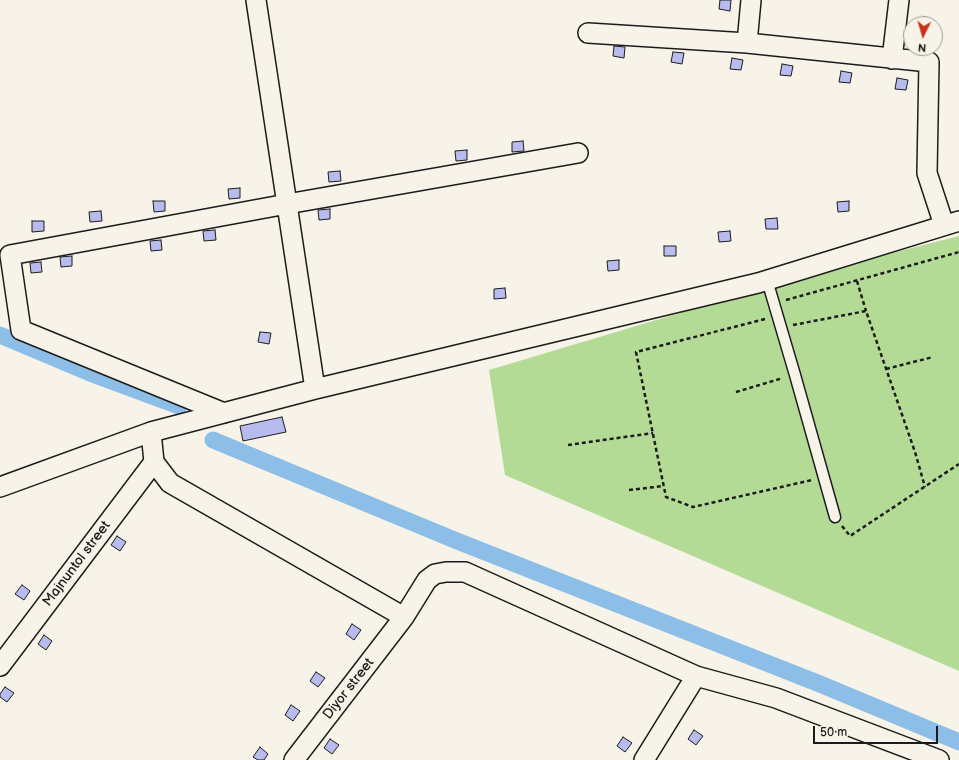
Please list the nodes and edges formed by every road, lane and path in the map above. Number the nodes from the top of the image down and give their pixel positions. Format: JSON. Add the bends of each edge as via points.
{"nodes":[{"id":1,"x":256,"y":0,"type":"edge"},
{"id":2,"x":751,"y":0,"type":"edge"},
{"id":3,"x":899,"y":0,"type":"edge"},
{"id":4,"x":588,"y":33,"type":"dead end"},
{"id":5,"x":747,"y":43,"type":"junction"},
{"id":6,"x":892,"y":59,"type":"junction"},
{"id":7,"x":578,"y":153,"type":"dead end"},
{"id":8,"x":287,"y":204,"type":"junction"},
{"id":9,"x":951,"y":223,"type":"edge"},
{"id":10,"x":959,"y":252,"type":"edge"},
{"id":11,"x":767,"y":280,"type":"junction"},
{"id":12,"x":857,"y":281,"type":"junction"},
{"id":13,"x":774,"y":304,"type":"junction"},
{"id":14,"x":866,"y":311,"type":"junction"},
{"id":15,"x":778,"y":316,"type":"junction"},
{"id":16,"x":781,"y":327,"type":"junction"},
{"id":17,"x":933,"y":357,"type":"dead end"},
{"id":18,"x":886,"y":369,"type":"junction"},
{"id":19,"x":795,"y":375,"type":"junction"},
{"id":20,"x":315,"y":389,"type":"junction"},
{"id":21,"x":736,"y":392,"type":"dead end"},
{"id":22,"x":224,"y":413,"type":"junction"},
{"id":23,"x":151,"y":432,"type":"junction"},
{"id":24,"x":653,"y":433,"type":"junction"},
{"id":25,"x":568,"y":445,"type":"dead end"},
{"id":26,"x":154,"y":462,"type":"junction"},
{"id":27,"x":959,"y":464,"type":"edge"},
{"id":28,"x":824,"y":477,"type":"junction"},
{"id":29,"x":664,"y":486,"type":"junction"},
{"id":30,"x":0,"y":487,"type":"edge"},
{"id":31,"x":925,"y":487,"type":"junction"},
{"id":32,"x":628,"y":490,"type":"dead end"},
{"id":33,"x":835,"y":517,"type":"joint"},
{"id":34,"x":404,"y":617,"type":"junction"},
{"id":35,"x":0,"y":666,"type":"edge"},
{"id":36,"x":696,"y":676,"type":"junction"},
{"id":37,"x":294,"y":760,"type":"edge"},
{"id":38,"x":644,"y":760,"type":"edge"},
{"id":39,"x":939,"y":760,"type":"edge"}],
"edges":[{"from":1,"to":8,"type":"street"},
{"from":2,"to":5,"type":"street"},
{"from":3,"to":6,"type":"street"},
{"from":4,"to":5,"type":"street"},
{"from":5,"to":6,"type":"street"},
{"from":6,"to":9,"type":"street","via":[[929,62],[927,173]]},
{"from":7,"to":8,"type":"street"},
{"from":8,"to":20,"type":"street"},
{"from":8,"to":22,"type":"street","via":[[10,255],[21,330]]},
{"from":9,"to":11,"type":"street"},
{"from":10,"to":12,"type":"path"},
{"from":11,"to":13,"type":"lane"},
{"from":11,"to":20,"type":"street"},
{"from":12,"to":13,"type":"path"},
{"from":12,"to":14,"type":"path"},
{"from":13,"to":15,"type":"lane"},
{"from":14,"to":16,"type":"path"},
{"from":14,"to":18,"type":"path"},
{"from":15,"to":16,"type":"lane"},
{"from":15,"to":24,"type":"path","via":[[636,352]]},
{"from":16,"to":19,"type":"lane"},
{"from":17,"to":18,"type":"path"},
{"from":18,"to":31,"type":"path"},
{"from":19,"to":21,"type":"path"},
{"from":19,"to":28,"type":"lane"},
{"from":20,"to":22,"type":"street"},
{"from":22,"to":23,"type":"street"},
{"from":23,"to":26,"type":"street"},
{"from":23,"to":30,"type":"street"},
{"from":24,"to":25,"type":"path"},
{"from":24,"to":29,"type":"path"},
{"from":26,"to":34,"type":"street","via":[[170,483]]},
{"from":26,"to":35,"type":"street","name":"Majnuntol street"},
{"from":27,"to":31,"type":"path"},
{"from":28,"to":29,"type":"path","via":[[693,507],[666,497]]},
{"from":28,"to":33,"type":"lane"},
{"from":29,"to":32,"type":"path"},
{"from":31,"to":33,"type":"path","via":[[850,536]]},
{"from":34,"to":36,"type":"street","name":"Diyor street","via":[[427,580],[435,574],[465,572]]},
{"from":34,"to":37,"type":"street","name":"Diyor street"},
{"from":36,"to":38,"type":"street"},
{"from":36,"to":39,"type":"street","via":[[776,698]]}]}
